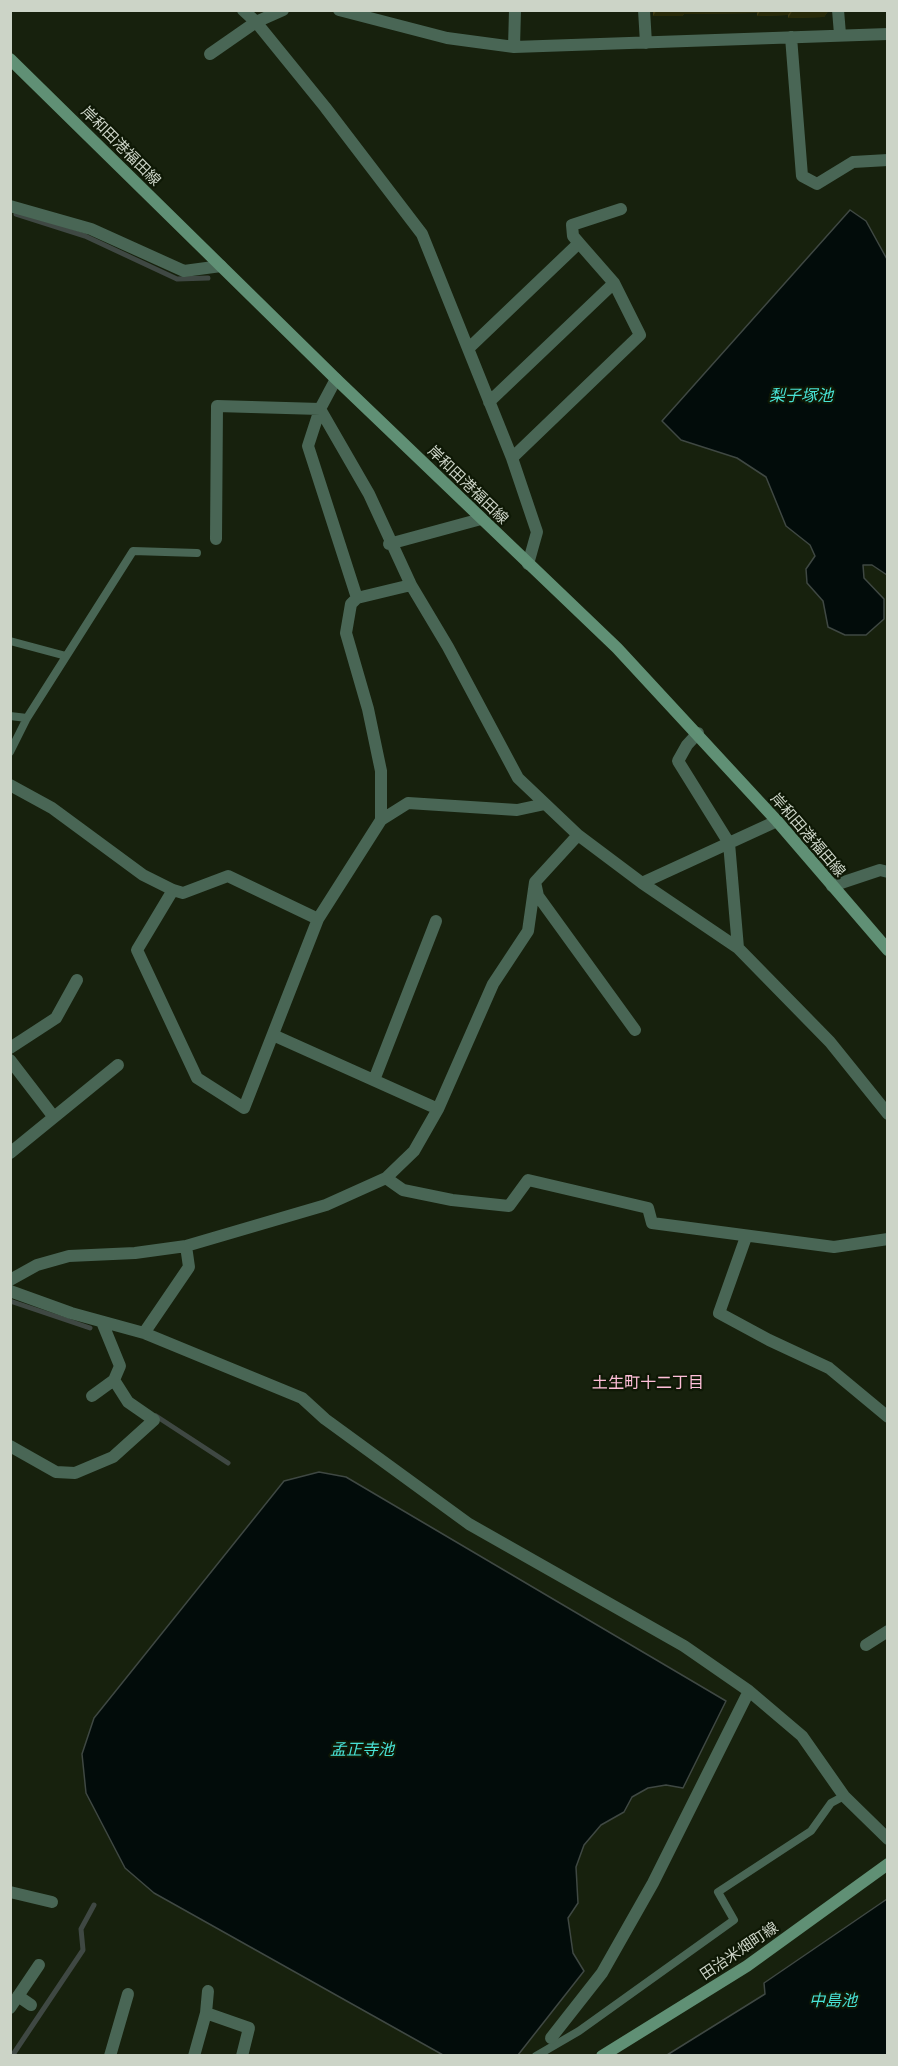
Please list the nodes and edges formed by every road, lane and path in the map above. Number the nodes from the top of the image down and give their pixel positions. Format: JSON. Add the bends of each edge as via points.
{"nodes":[{"id":1,"x":243,"y":10,"type":"edge"},
{"id":2,"x":283,"y":10,"type":"edge"},
{"id":3,"x":339,"y":10,"type":"edge"},
{"id":4,"x":515,"y":10,"type":"edge"},
{"id":5,"x":644,"y":10,"type":"edge"},
{"id":6,"x":838,"y":10,"type":"edge"},
{"id":7,"x":256,"y":22,"type":"junction"},
{"id":8,"x":840,"y":34,"type":"junction"},
{"id":9,"x":888,"y":34,"type":"edge"},
{"id":10,"x":791,"y":38,"type":"junction"},
{"id":11,"x":646,"y":44,"type":"junction"},
{"id":12,"x":514,"y":47,"type":"junction"},
{"id":13,"x":210,"y":54,"type":"dead end"},
{"id":14,"x":10,"y":59,"type":"edge"},
{"id":15,"x":888,"y":160,"type":"edge"},
{"id":16,"x":10,"y":206,"type":"edge"},
{"id":17,"x":621,"y":209,"type":"dead end"},
{"id":18,"x":579,"y":243,"type":"junction"},
{"id":19,"x":221,"y":266,"type":"junction"},
{"id":20,"x":614,"y":283,"type":"junction"},
{"id":21,"x":469,"y":348,"type":"junction"},
{"id":22,"x":336,"y":379,"type":"junction"},
{"id":23,"x":489,"y":402,"type":"junction"},
{"id":24,"x":320,"y":409,"type":"junction"},
{"id":25,"x":512,"y":458,"type":"junction"},
{"id":26,"x":481,"y":519,"type":"junction"},
{"id":27,"x":216,"y":539,"type":"dead end"},
{"id":28,"x":389,"y":543,"type":"junction"},
{"id":29,"x":197,"y":553,"type":"dead end"},
{"id":30,"x":528,"y":564,"type":"junction"},
{"id":31,"x":411,"y":585,"type":"junction"},
{"id":32,"x":357,"y":598,"type":"junction"},
{"id":33,"x":10,"y":641,"type":"edge"},
{"id":34,"x":66,"y":656,"type":"junction"},
{"id":35,"x":10,"y":716,"type":"edge"},
{"id":36,"x":27,"y":718,"type":"junction"},
{"id":37,"x":698,"y":734,"type":"junction"},
{"id":38,"x":10,"y":752,"type":"edge"},
{"id":39,"x":10,"y":785,"type":"edge"},
{"id":40,"x":545,"y":804,"type":"junction"},
{"id":41,"x":381,"y":820,"type":"junction"},
{"id":42,"x":777,"y":821,"type":"junction"},
{"id":43,"x":578,"y":835,"type":"junction"},
{"id":44,"x":729,"y":843,"type":"junction"},
{"id":45,"x":888,"y":872,"type":"edge"},
{"id":46,"x":535,"y":882,"type":"junction"},
{"id":47,"x":642,"y":883,"type":"junction"},
{"id":48,"x":832,"y":886,"type":"junction"},
{"id":49,"x":173,"y":890,"type":"junction"},
{"id":50,"x":318,"y":919,"type":"junction"},
{"id":51,"x":436,"y":921,"type":"dead end"},
{"id":52,"x":738,"y":948,"type":"junction"},
{"id":53,"x":888,"y":950,"type":"edge"},
{"id":54,"x":77,"y":980,"type":"dead end"},
{"id":55,"x":636,"y":1030,"type":"dead end"},
{"id":56,"x":273,"y":1035,"type":"junction"},
{"id":57,"x":10,"y":1048,"type":"edge"},
{"id":58,"x":10,"y":1060,"type":"edge"},
{"id":59,"x":118,"y":1065,"type":"dead end"},
{"id":60,"x":374,"y":1080,"type":"junction"},
{"id":61,"x":438,"y":1109,"type":"junction"},
{"id":62,"x":888,"y":1114,"type":"edge"},
{"id":63,"x":53,"y":1116,"type":"junction"},
{"id":64,"x":10,"y":1153,"type":"edge"},
{"id":65,"x":386,"y":1178,"type":"junction"},
{"id":66,"x":746,"y":1237,"type":"junction"},
{"id":67,"x":888,"y":1239,"type":"edge"},
{"id":68,"x":186,"y":1246,"type":"junction"},
{"id":69,"x":10,"y":1280,"type":"edge"},
{"id":70,"x":10,"y":1291,"type":"edge"},
{"id":71,"x":102,"y":1322,"type":"junction"},
{"id":72,"x":144,"y":1333,"type":"junction"},
{"id":73,"x":114,"y":1380,"type":"junction"},
{"id":74,"x":92,"y":1396,"type":"dead end"},
{"id":75,"x":888,"y":1417,"type":"edge"},
{"id":76,"x":10,"y":1446,"type":"edge"},
{"id":77,"x":888,"y":1632,"type":"edge"},
{"id":78,"x":866,"y":1645,"type":"dead end"},
{"id":79,"x":749,"y":1691,"type":"junction"},
{"id":80,"x":844,"y":1796,"type":"junction"},
{"id":81,"x":888,"y":1839,"type":"edge"},
{"id":82,"x":888,"y":1864,"type":"edge"},
{"id":83,"x":10,"y":1892,"type":"edge"},
{"id":84,"x":52,"y":1902,"type":"dead end"},
{"id":85,"x":39,"y":1965,"type":"dead end"},
{"id":86,"x":208,"y":1991,"type":"dead end"},
{"id":87,"x":128,"y":1994,"type":"dead end"},
{"id":88,"x":18,"y":1996,"type":"junction"},
{"id":89,"x":31,"y":2005,"type":"dead end"},
{"id":90,"x":10,"y":2008,"type":"edge"},
{"id":91,"x":206,"y":2013,"type":"junction"},
{"id":92,"x":551,"y":2038,"type":"dead end"},
{"id":93,"x":110,"y":2055,"type":"edge"},
{"id":94,"x":194,"y":2055,"type":"edge"},
{"id":95,"x":242,"y":2055,"type":"edge"},
{"id":96,"x":536,"y":2055,"type":"edge"},
{"id":97,"x":602,"y":2055,"type":"edge"}],
"edges":[{"from":1,"to":7,"type":"street"},
{"from":2,"to":7,"type":"street"},
{"from":3,"to":12,"type":"street","via":[[447,38]]},
{"from":4,"to":12,"type":"street"},
{"from":5,"to":11,"type":"street"},
{"from":6,"to":8,"type":"street"},
{"from":7,"to":13,"type":"street"},
{"from":7,"to":21,"type":"street","via":[[422,234]]},
{"from":8,"to":9,"type":"street"},
{"from":8,"to":10,"type":"street"},
{"from":10,"to":11,"type":"street"},
{"from":10,"to":15,"type":"street","via":[[802,176],[817,184],[853,162]]},
{"from":11,"to":12,"type":"street"},
{"from":14,"to":19,"type":"street","name":"岸和田港福田線"},
{"from":16,"to":19,"type":"street","via":[[91,230],[184,271]]},
{"from":17,"to":18,"type":"street","via":[[572,225],[573,236]]},
{"from":18,"to":20,"type":"street"},
{"from":18,"to":21,"type":"street"},
{"from":19,"to":22,"type":"street","name":"岸和田港福田線"},
{"from":20,"to":23,"type":"street"},
{"from":20,"to":25,"type":"street","via":[[640,335]]},
{"from":21,"to":23,"type":"street"},
{"from":22,"to":24,"type":"street"},
{"from":22,"to":26,"type":"street","name":"岸和田港福田線"},
{"from":23,"to":25,"type":"street"},
{"from":24,"to":27,"type":"street","via":[[217,406]]},
{"from":24,"to":28,"type":"street","via":[[369,494]]},
{"from":24,"to":32,"type":"street","via":[[308,446]]},
{"from":25,"to":30,"type":"street","via":[[537,532]]},
{"from":26,"to":28,"type":"street"},
{"from":26,"to":30,"type":"street","name":"岸和田港福田線"},
{"from":28,"to":31,"type":"street"},
{"from":29,"to":34,"type":"lane","via":[[133,552]]},
{"from":30,"to":37,"type":"street","name":"岸和田港福田線","via":[[617,648]]},
{"from":31,"to":32,"type":"street"},
{"from":31,"to":40,"type":"street","via":[[518,778]]},
{"from":32,"to":41,"type":"street","via":[[351,604],[346,633],[381,771]]},
{"from":33,"to":34,"type":"lane"},
{"from":34,"to":36,"type":"lane"},
{"from":35,"to":36,"type":"lane"},
{"from":36,"to":38,"type":"lane"},
{"from":37,"to":42,"type":"street","name":"岸和田港福田線"},
{"from":37,"to":44,"type":"street","via":[[678,761]]},
{"from":39,"to":49,"type":"street","via":[[52,808],[143,875]]},
{"from":40,"to":41,"type":"street","via":[[517,810],[408,803]]},
{"from":40,"to":43,"type":"street"},
{"from":41,"to":50,"type":"street"},
{"from":42,"to":44,"type":"street"},
{"from":42,"to":48,"type":"street","name":"岸和田港福田線"},
{"from":43,"to":46,"type":"street"},
{"from":43,"to":47,"type":"street"},
{"from":44,"to":47,"type":"street"},
{"from":44,"to":52,"type":"street"},
{"from":45,"to":48,"type":"street","via":[[880,870]]},
{"from":46,"to":55,"type":"street","via":[[538,896]]},
{"from":46,"to":61,"type":"street","via":[[528,931],[492,984]]},
{"from":47,"to":52,"type":"street"},
{"from":48,"to":53,"type":"street","name":"岸和田港福田線"},
{"from":49,"to":50,"type":"street","via":[[183,893],[228,876]]},
{"from":49,"to":56,"type":"street","via":[[137,950],[197,1078],[244,1108]]},
{"from":50,"to":56,"type":"street"},
{"from":51,"to":60,"type":"street"},
{"from":52,"to":62,"type":"street","via":[[830,1042]]},
{"from":54,"to":57,"type":"street","via":[[56,1018]]},
{"from":56,"to":60,"type":"street"},
{"from":58,"to":63,"type":"street"},
{"from":59,"to":63,"type":"street"},
{"from":60,"to":61,"type":"street"},
{"from":61,"to":65,"type":"street","via":[[414,1151]]},
{"from":63,"to":64,"type":"street"},
{"from":65,"to":66,"type":"street","via":[[403,1190],[509,1206],[528,1180],[648,1208],[652,1223]]},
{"from":65,"to":68,"type":"street","via":[[326,1205]]},
{"from":66,"to":67,"type":"street","via":[[834,1247]]},
{"from":66,"to":75,"type":"street","via":[[719,1313],[829,1368]]},
{"from":68,"to":69,"type":"street","via":[[69,1256],[37,1265]]},
{"from":68,"to":72,"type":"street","via":[[189,1267]]},
{"from":70,"to":71,"type":"street"},
{"from":71,"to":72,"type":"street"},
{"from":71,"to":73,"type":"street","via":[[120,1366]]},
{"from":72,"to":79,"type":"street","via":[[302,1398],[469,1524],[684,1646]]},
{"from":73,"to":74,"type":"street"},
{"from":73,"to":76,"type":"street","via":[[128,1402],[154,1420],[113,1457],[75,1473],[56,1472]]},
{"from":77,"to":78,"type":"street"},
{"from":79,"to":80,"type":"street","via":[[802,1736]]},
{"from":79,"to":92,"type":"street","via":[[653,1883],[602,1973]]},
{"from":80,"to":81,"type":"street"},
{"from":80,"to":96,"type":"lane","via":[[831,1803],[811,1832],[718,1893],[734,1920],[579,2031]]},
{"from":82,"to":97,"type":"street","name":"田治米畑町線","via":[[747,1966]]},
{"from":83,"to":84,"type":"street"},
{"from":85,"to":88,"type":"street"},
{"from":86,"to":91,"type":"street"},
{"from":87,"to":93,"type":"street"},
{"from":88,"to":89,"type":"street"},
{"from":88,"to":90,"type":"street"},
{"from":91,"to":94,"type":"street"},
{"from":91,"to":95,"type":"street","via":[[249,2028]]}]}
